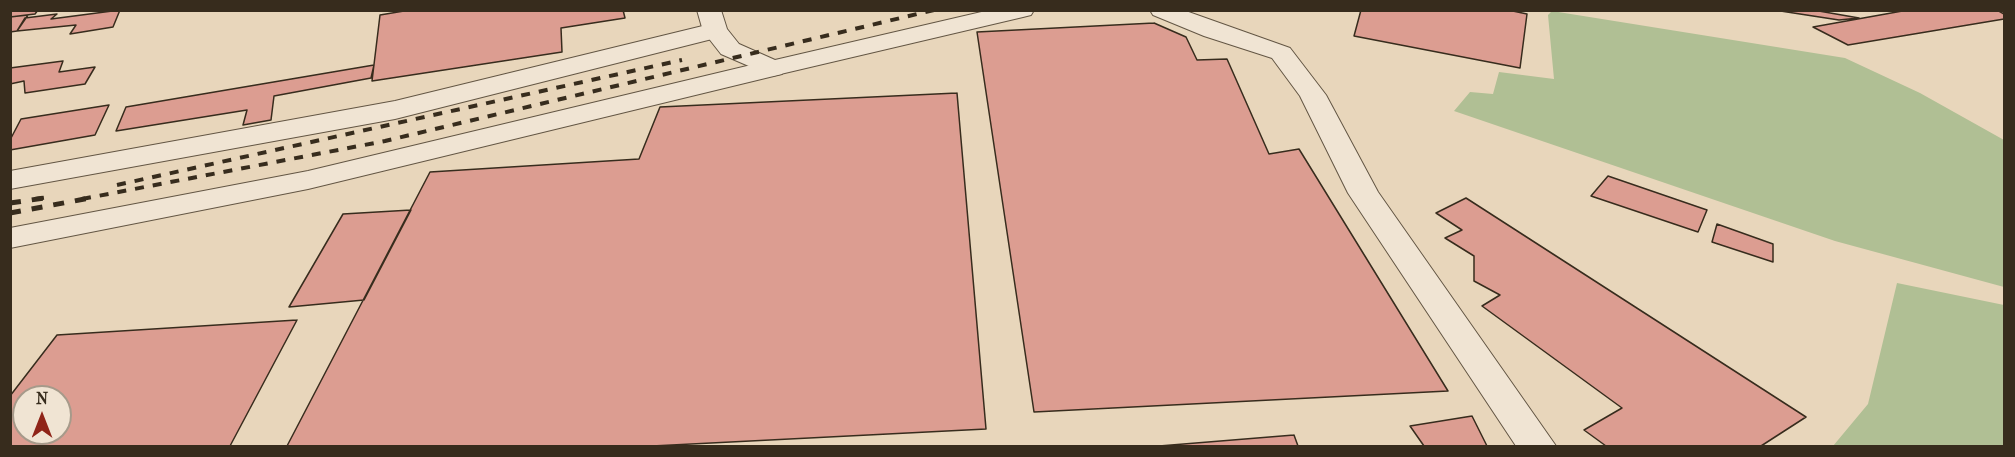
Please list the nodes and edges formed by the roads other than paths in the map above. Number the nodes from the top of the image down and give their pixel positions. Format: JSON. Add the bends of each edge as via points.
{"nodes":[{"id":1,"x":1023,"y":10,"type":"edge"},
{"id":2,"x":1161,"y":10,"type":"edge"},
{"id":3,"x":712,"y":21,"type":"edge"},
{"id":4,"x":772,"y":68,"type":"junction"},
{"id":5,"x":10,"y":180,"type":"edge"},
{"id":6,"x":10,"y":238,"type":"edge"},
{"id":7,"x":1537,"y":447,"type":"edge"}],
"edges":[{"from":1,"to":4,"type":"street"},
{"from":2,"to":7,"type":"street","via":[[1281,53],[1314,94],[1364,193]]},
{"from":3,"to":4,"type":"street","via":[[730,49]]},
{"from":3,"to":5,"type":"street","via":[[395,110]]},
{"from":4,"to":6,"type":"street","via":[[308,180]]}]}
